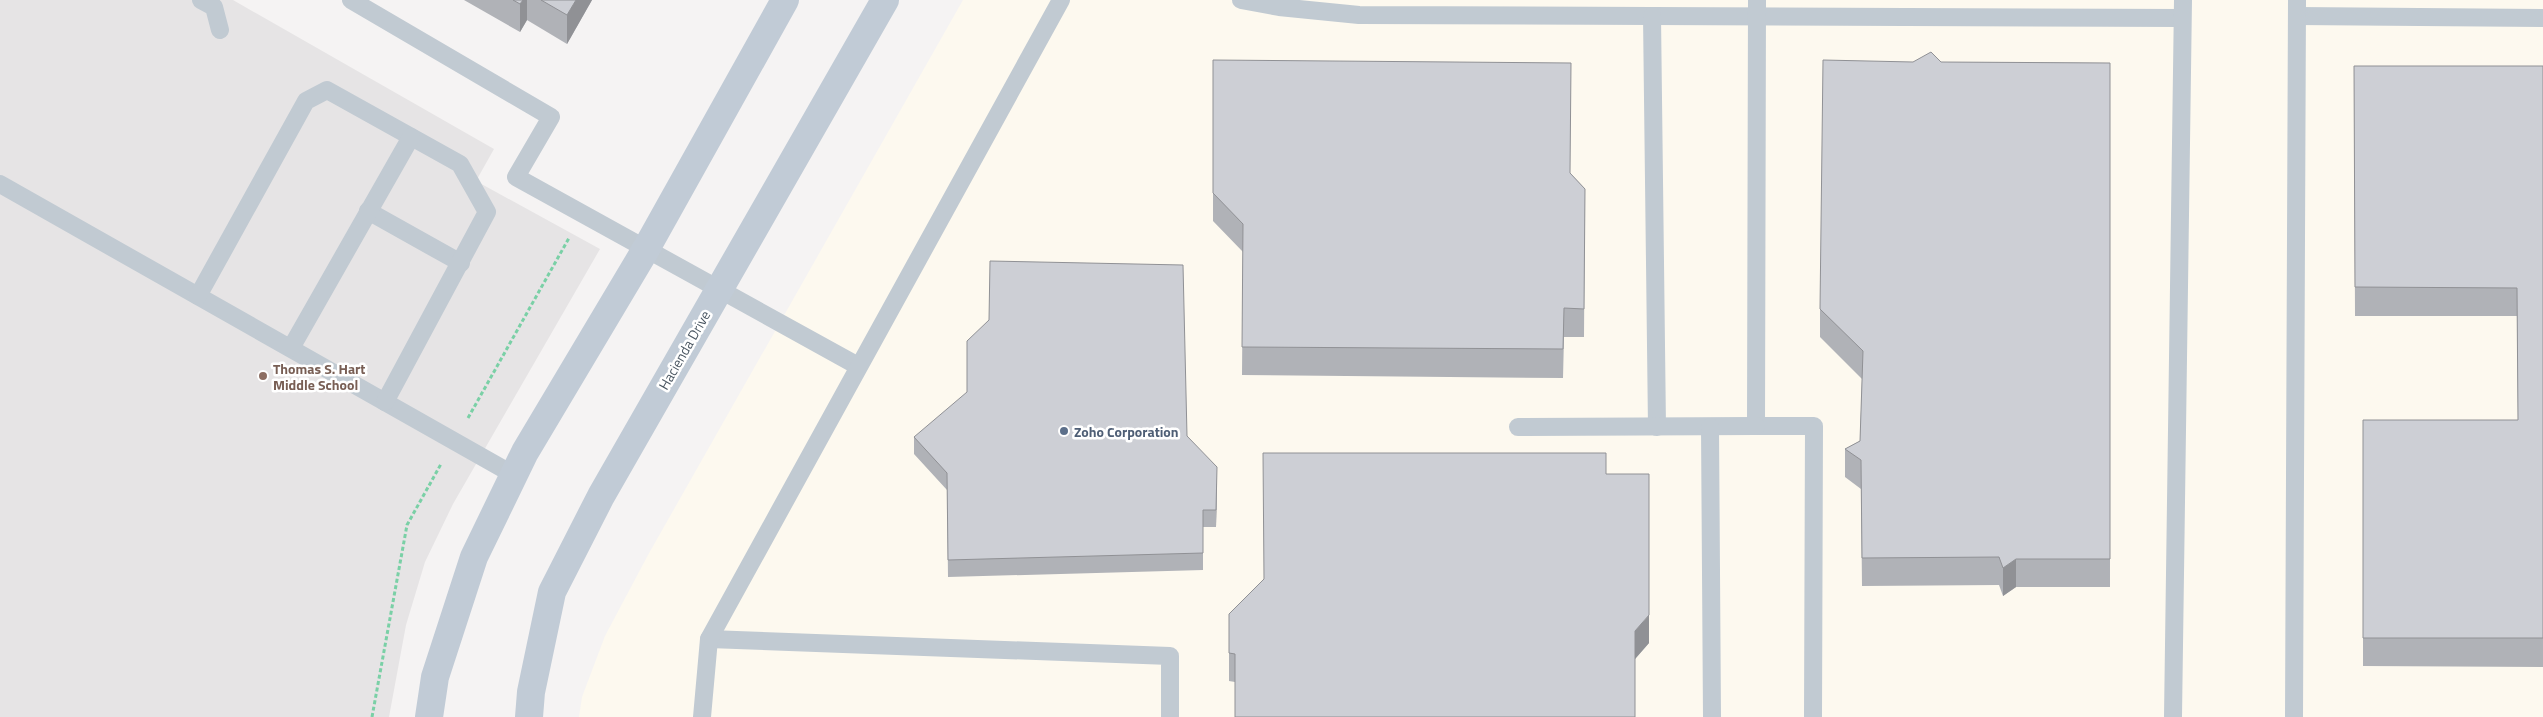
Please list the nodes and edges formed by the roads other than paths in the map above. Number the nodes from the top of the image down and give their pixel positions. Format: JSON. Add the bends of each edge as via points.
{"nodes":[{"id":1,"x":201,"y":0,"type":"edge"},
{"id":2,"x":351,"y":0,"type":"edge"},
{"id":3,"x":785,"y":0,"type":"edge"},
{"id":4,"x":885,"y":0,"type":"edge"},
{"id":5,"x":1060,"y":0,"type":"edge"},
{"id":6,"x":1241,"y":0,"type":"edge"},
{"id":7,"x":2183,"y":0,"type":"edge"},
{"id":8,"x":1359,"y":8,"type":"edge"},
{"id":9,"x":1757,"y":8,"type":"edge"},
{"id":10,"x":2297,"y":8,"type":"edge"},
{"id":11,"x":1652,"y":16,"type":"junction"},
{"id":12,"x":2182,"y":18,"type":"junction"},
{"id":13,"x":2543,"y":18,"type":"edge"},
{"id":14,"x":220,"y":30,"type":"dead end"},
{"id":15,"x":411,"y":136,"type":"junction"},
{"id":16,"x":0,"y":184,"type":"edge"},
{"id":17,"x":368,"y":211,"type":"junction"},
{"id":18,"x":646,"y":248,"type":"junction"},
{"id":19,"x":461,"y":263,"type":"junction"},
{"id":20,"x":719,"y":289,"type":"junction"},
{"id":21,"x":198,"y":296,"type":"junction"},
{"id":22,"x":290,"y":348,"type":"junction"},
{"id":23,"x":858,"y":366,"type":"junction"},
{"id":24,"x":385,"y":402,"type":"junction"},
{"id":25,"x":1656,"y":426,"type":"junction"},
{"id":26,"x":1710,"y":426,"type":"junction"},
{"id":27,"x":1756,"y":426,"type":"junction"},
{"id":28,"x":1518,"y":427,"type":"dead end"},
{"id":29,"x":514,"y":475,"type":"junction"},
{"id":30,"x":709,"y":639,"type":"junction"},
{"id":31,"x":429,"y":717,"type":"edge"},
{"id":32,"x":529,"y":717,"type":"edge"},
{"id":33,"x":702,"y":717,"type":"edge"},
{"id":34,"x":1170,"y":717,"type":"edge"},
{"id":35,"x":1712,"y":717,"type":"edge"},
{"id":36,"x":1813,"y":717,"type":"edge"},
{"id":37,"x":2173,"y":717,"type":"edge"},
{"id":38,"x":2294,"y":717,"type":"edge"}],
"edges":[{"from":1,"to":14,"type":"lane","via":[[214,7]]},
{"from":2,"to":18,"type":"lane","via":[[551,117],[516,177]]},
{"from":3,"to":18,"type":"main road"},
{"from":4,"to":20,"type":"main road","name":"Hacienda Drive"},
{"from":5,"to":23,"type":"lane"},
{"from":6,"to":8,"type":"lane","via":[[1279,7]]},
{"from":7,"to":12,"type":"lane"},
{"from":8,"to":11,"type":"lane"},
{"from":9,"to":11,"type":"lane"},
{"from":9,"to":12,"type":"lane"},
{"from":9,"to":27,"type":"lane"},
{"from":10,"to":13,"type":"lane"},
{"from":10,"to":38,"type":"lane"},
{"from":11,"to":25,"type":"lane"},
{"from":12,"to":37,"type":"lane"},
{"from":15,"to":17,"type":"lane"},
{"from":15,"to":19,"type":"lane","via":[[460,164],[487,212]]},
{"from":15,"to":21,"type":"lane","via":[[327,90],[306,101]]},
{"from":16,"to":21,"type":"lane"},
{"from":17,"to":19,"type":"lane"},
{"from":17,"to":22,"type":"lane"},
{"from":18,"to":20,"type":"lane"},
{"from":18,"to":29,"type":"main road"},
{"from":19,"to":24,"type":"lane"},
{"from":20,"to":23,"type":"lane"},
{"from":20,"to":32,"type":"main road","name":"Hacienda Drive","via":[[601,496],[552,592],[531,692]]},
{"from":21,"to":22,"type":"lane"},
{"from":22,"to":24,"type":"lane"},
{"from":23,"to":30,"type":"lane"},
{"from":24,"to":29,"type":"lane"},
{"from":25,"to":26,"type":"lane"},
{"from":25,"to":28,"type":"lane"},
{"from":26,"to":27,"type":"lane"},
{"from":26,"to":35,"type":"lane"},
{"from":27,"to":36,"type":"lane","via":[[1814,426]]},
{"from":29,"to":31,"type":"main road","via":[[474,557],[435,677]]},
{"from":30,"to":33,"type":"lane"},
{"from":30,"to":34,"type":"lane","via":[[1170,656]]}]}
